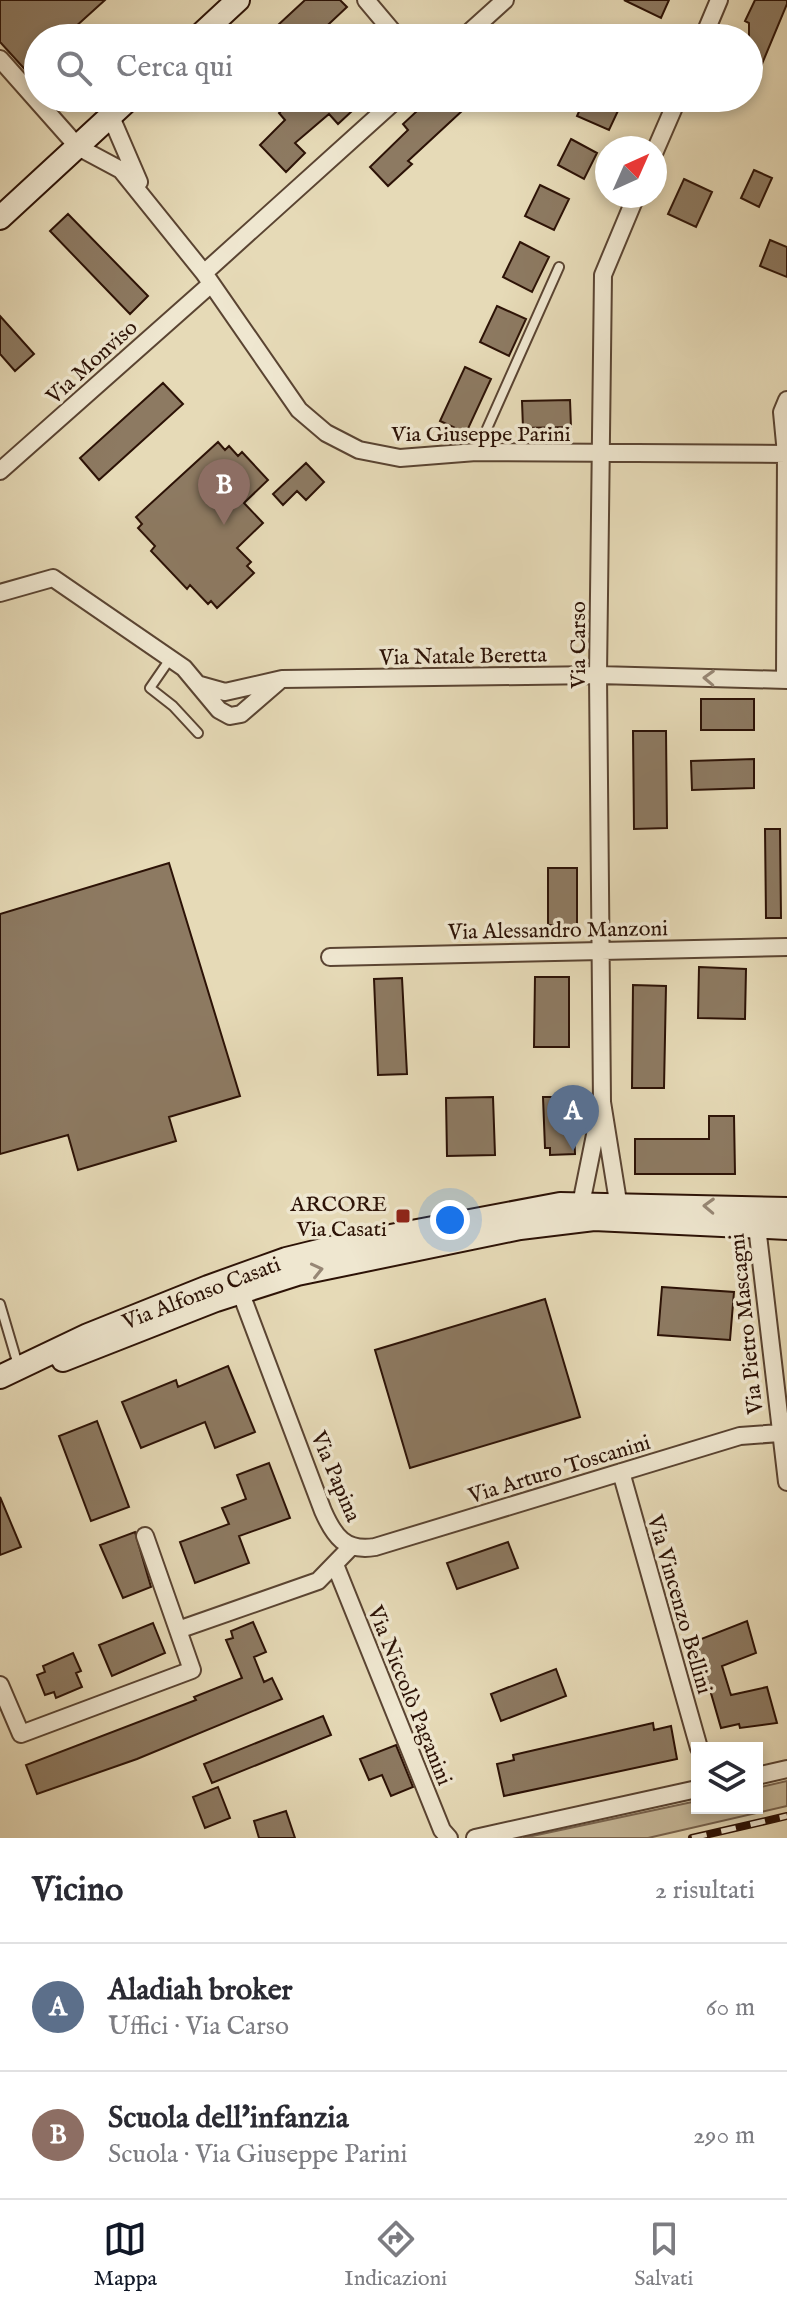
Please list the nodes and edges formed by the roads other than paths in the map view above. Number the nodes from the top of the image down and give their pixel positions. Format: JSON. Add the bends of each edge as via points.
{"nodes":[{"id":1,"x":238,"y":0,"type":"edge"},
{"id":2,"x":366,"y":0,"type":"edge"},
{"id":3,"x":505,"y":0,"type":"edge"},
{"id":4,"x":719,"y":0,"type":"edge"},
{"id":5,"x":212,"y":24,"type":"edge"},
{"id":6,"x":386,"y":24,"type":"edge"},
{"id":7,"x":478,"y":24,"type":"edge"},
{"id":8,"x":709,"y":24,"type":"edge"},
{"id":9,"x":0,"y":59,"type":"edge"},
{"id":10,"x":24,"y":86,"type":"edge"},
{"id":11,"x":47,"y":112,"type":"edge"},
{"id":12,"x":116,"y":112,"type":"edge"},
{"id":13,"x":383,"y":112,"type":"edge"},
{"id":14,"x":672,"y":112,"type":"edge"},
{"id":15,"x":111,"y":117,"type":"junction"},
{"id":16,"x":662,"y":136,"type":"edge"},
{"id":17,"x":78,"y":147,"type":"junction"},
{"id":18,"x":150,"y":205,"type":"junction"},
{"id":19,"x":631,"y":208,"type":"edge"},
{"id":20,"x":0,"y":218,"type":"edge"},
{"id":21,"x":559,"y":267,"type":"dead end"},
{"id":22,"x":208,"y":279,"type":"junction"},
{"id":23,"x":787,"y":400,"type":"edge"},
{"id":24,"x":476,"y":452,"type":"junction"},
{"id":25,"x":787,"y":454,"type":"edge"},
{"id":26,"x":601,"y":455,"type":"junction"},
{"id":27,"x":0,"y":471,"type":"edge"},
{"id":28,"x":0,"y":593,"type":"edge"},
{"id":29,"x":170,"y":659,"type":"junction"},
{"id":30,"x":598,"y":675,"type":"junction"},
{"id":31,"x":282,"y":679,"type":"junction"},
{"id":32,"x":786,"y":680,"type":"edge"},
{"id":33,"x":200,"y":685,"type":"junction"},
{"id":34,"x":198,"y":733,"type":"dead end"},
{"id":35,"x":787,"y":947,"type":"edge"},
{"id":36,"x":601,"y":949,"type":"junction"},
{"id":37,"x":330,"y":957,"type":"dead end"},
{"id":38,"x":602,"y":1102,"type":"junction"},
{"id":39,"x":787,"y":1209,"type":"edge"},
{"id":40,"x":580,"y":1212,"type":"junction"},
{"id":41,"x":620,"y":1212,"type":"junction"},
{"id":42,"x":756,"y":1217,"type":"junction"},
{"id":43,"x":787,"y":1228,"type":"edge"},
{"id":44,"x":238,"y":1285,"type":"junction"},
{"id":45,"x":0,"y":1304,"type":"edge"},
{"id":46,"x":6,"y":1375,"type":"edge"},
{"id":47,"x":780,"y":1433,"type":"junction"},
{"id":48,"x":621,"y":1472,"type":"junction"},
{"id":49,"x":787,"y":1482,"type":"edge"},
{"id":50,"x":145,"y":1536,"type":"dead end"},
{"id":51,"x":351,"y":1547,"type":"junction"},
{"id":52,"x":336,"y":1567,"type":"junction"},
{"id":53,"x":178,"y":1630,"type":"junction"},
{"id":54,"x":0,"y":1685,"type":"edge"},
{"id":55,"x":697,"y":1742,"type":"edge"},
{"id":56,"x":787,"y":1769,"type":"edge"},
{"id":57,"x":763,"y":1775,"type":"edge"},
{"id":58,"x":691,"y":1790,"type":"edge"},
{"id":59,"x":449,"y":1838,"type":"edge"},
{"id":60,"x":475,"y":1838,"type":"edge"}],
"edges":[{"from":1,"to":5,"type":"main road"},
{"from":2,"to":6,"type":"street"},
{"from":3,"to":7,"type":"street"},
{"from":4,"to":8,"type":"street"},
{"from":9,"to":10,"type":"street"},
{"from":11,"to":17,"type":"street"},
{"from":12,"to":15,"type":"main road"},
{"from":13,"to":22,"type":"street","name":"Via Monviso"},
{"from":14,"to":16,"type":"street"},
{"from":15,"to":17,"type":"main road"},
{"from":15,"to":18,"type":"street","name":"Via Giuseppe Parini"},
{"from":17,"to":18,"type":"street","name":"Via Giuseppe Parini","via":[[121,170]]},
{"from":17,"to":20,"type":"main road"},
{"from":18,"to":22,"type":"street","name":"Via Giuseppe Parini"},
{"from":19,"to":26,"type":"street","name":"Via Carso","via":[[603,275]]},
{"from":21,"to":24,"type":"lane"},
{"from":22,"to":24,"type":"street","name":"Via Giuseppe Parini","via":[[299,410],[326,433],[383,457]]},
{"from":22,"to":27,"type":"street","name":"Via Monviso"},
{"from":23,"to":25,"type":"street","via":[[782,412]]},
{"from":24,"to":26,"type":"street","name":"Via Giuseppe Parini"},
{"from":25,"to":26,"type":"street","name":"Via Giuseppe Parini"},
{"from":25,"to":32,"type":"street"},
{"from":26,"to":30,"type":"street","name":"Via Carso"},
{"from":28,"to":29,"type":"street","via":[[53,578]]},
{"from":29,"to":33,"type":"street"},
{"from":29,"to":34,"type":"lane","via":[[150,688]]},
{"from":30,"to":31,"type":"street","name":"Via Natale Beretta"},
{"from":32,"to":30,"type":"street","name":"Via Natale Beretta","one_way":true},
{"from":30,"to":36,"type":"street","name":"Via Carso"},
{"from":31,"to":33,"type":"street","name":"Via Natale Beretta","via":[[225,692]]},
{"from":31,"to":33,"type":"street","via":[[241,714],[230,716]]},
{"from":35,"to":36,"type":"street","name":"Via Alessandro Manzoni"},
{"from":36,"to":37,"type":"street","name":"Via Alessandro Manzoni"},
{"from":36,"to":38,"type":"street","name":"Via Carso"},
{"from":38,"to":40,"type":"street","name":"Via Carso"},
{"from":38,"to":41,"type":"street","name":"Via Carso"},
{"from":39,"to":42,"type":"main road","name":"Via Alfonso Casati"},
{"from":40,"to":41,"type":"main road","name":"Via Alfonso Casati"},
{"from":40,"to":44,"type":"main road","name":"Via Alfonso Casati","via":[[516,1210],[343,1245],[286,1259]]},
{"from":41,"to":42,"type":"main road","name":"Via Alfonso Casati"},
{"from":42,"to":43,"type":"main road","name":"Via Alfonso Casati"},
{"from":42,"to":47,"type":"street","name":"Via Pietro Mascagni"},
{"from":44,"to":46,"type":"main road","name":"Via Alfonso Casati","via":[[96,1349]]},
{"from":44,"to":51,"type":"street","name":"Via Papina","via":[[323,1511],[333,1532]]},
{"from":45,"to":46,"type":"lane"},
{"from":47,"to":48,"type":"street","name":"Via Arturo Toscanini","via":[[740,1436]]},
{"from":47,"to":49,"type":"street","name":"Via Pietro Mascagni"},
{"from":48,"to":51,"type":"street","name":"Via Arturo Toscanini","via":[[375,1547]]},
{"from":48,"to":55,"type":"street","name":"Via Vincenzo Bellini"},
{"from":50,"to":53,"type":"street"},
{"from":51,"to":52,"type":"street","name":"Via Papina"},
{"from":52,"to":53,"type":"street","name":"Via Papina","via":[[318,1581]]},
{"from":52,"to":59,"type":"street","name":"Via Niccolò Paganini"},
{"from":53,"to":54,"type":"street","via":[[192,1670],[21,1734]]},
{"from":56,"to":57,"type":"street"},
{"from":58,"to":60,"type":"street"}]}
